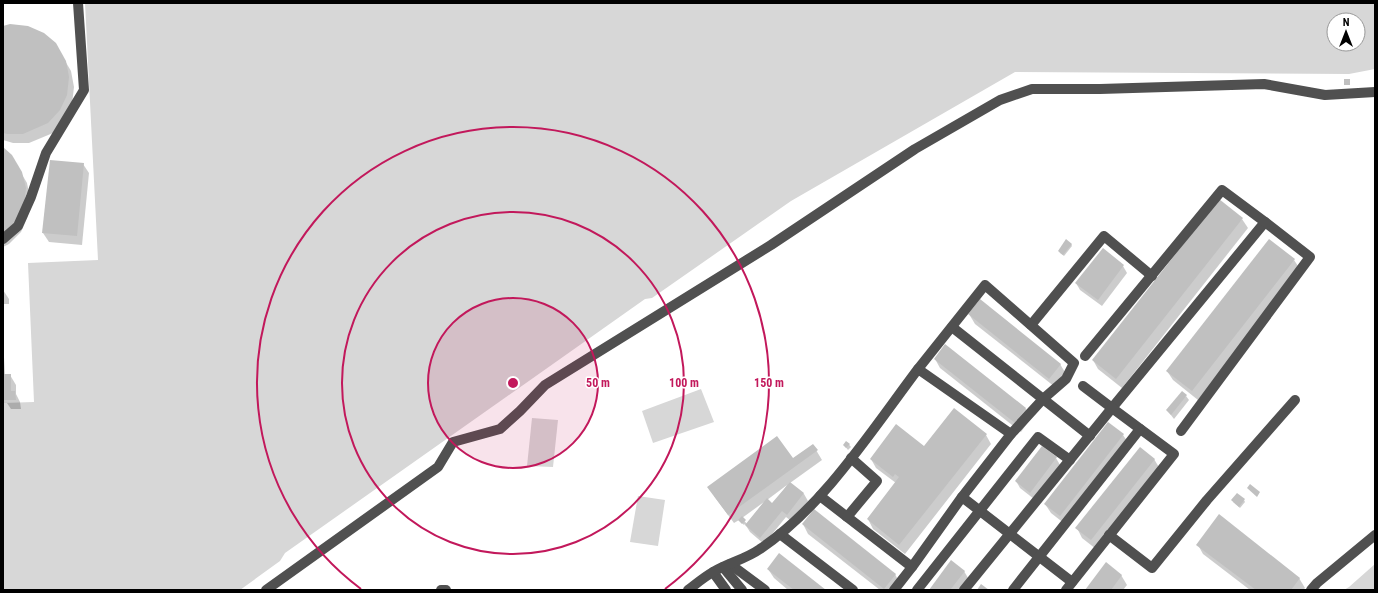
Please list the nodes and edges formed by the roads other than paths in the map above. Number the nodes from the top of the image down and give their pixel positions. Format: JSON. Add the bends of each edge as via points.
{"nodes":[{"id":1,"x":78,"y":3,"type":"edge"},
{"id":2,"x":1375,"y":92,"type":"edge"},
{"id":3,"x":1265,"y":222,"type":"junction"},
{"id":4,"x":3,"y":239,"type":"edge"},
{"id":5,"x":1152,"y":276,"type":"junction"},
{"id":6,"x":1031,"y":325,"type":"junction"},
{"id":7,"x":952,"y":327,"type":"junction"},
{"id":8,"x":1085,"y":356,"type":"dead end"},
{"id":9,"x":918,"y":369,"type":"junction"},
{"id":10,"x":1083,"y":386,"type":"dead end"},
{"id":11,"x":1043,"y":399,"type":"junction"},
{"id":12,"x":1295,"y":400,"type":"dead end"},
{"id":13,"x":1112,"y":408,"type":"junction"},
{"id":14,"x":1140,"y":429,"type":"junction"},
{"id":15,"x":1181,"y":431,"type":"dead end"},
{"id":16,"x":1011,"y":434,"type":"junction"},
{"id":17,"x":1090,"y":436,"type":"junction"},
{"id":18,"x":851,"y":458,"type":"junction"},
{"id":19,"x":1070,"y":460,"type":"junction"},
{"id":20,"x":820,"y":496,"type":"junction"},
{"id":21,"x":962,"y":497,"type":"junction"},
{"id":22,"x":980,"y":511,"type":"junction"},
{"id":23,"x":847,"y":517,"type":"junction"},
{"id":24,"x":780,"y":534,"type":"junction"},
{"id":25,"x":1010,"y":534,"type":"junction"},
{"id":26,"x":1109,"y":535,"type":"junction"},
{"id":27,"x":1375,"y":535,"type":"edge"},
{"id":28,"x":1039,"y":557,"type":"junction"},
{"id":29,"x":726,"y":566,"type":"junction"},
{"id":30,"x":912,"y":567,"type":"junction"},
{"id":31,"x":713,"y":572,"type":"junction"},
{"id":32,"x":1069,"y":586,"type":"edge"},
{"id":33,"x":266,"y":590,"type":"edge"},
{"id":34,"x":441,"y":590,"type":"edge"},
{"id":35,"x":446,"y":590,"type":"edge"},
{"id":36,"x":688,"y":590,"type":"edge"},
{"id":37,"x":726,"y":590,"type":"edge"},
{"id":38,"x":742,"y":590,"type":"edge"},
{"id":39,"x":765,"y":590,"type":"edge"},
{"id":40,"x":853,"y":590,"type":"edge"},
{"id":41,"x":894,"y":590,"type":"edge"},
{"id":42,"x":916,"y":590,"type":"edge"},
{"id":43,"x":964,"y":590,"type":"edge"},
{"id":44,"x":1013,"y":590,"type":"edge"},
{"id":45,"x":1312,"y":590,"type":"edge"}],
"edges":[{"from":1,"to":4,"type":"lane","via":[[84,90],[46,153],[32,197],[18,226]]},
{"from":2,"to":33,"type":"lane","via":[[1325,95],[1264,84],[1032,89],[1000,100],[915,149],[771,245],[545,384],[500,429],[453,442],[438,467]]},
{"from":3,"to":5,"type":"lane","via":[[1222,190]]},
{"from":3,"to":13,"type":"lane"},
{"from":3,"to":15,"type":"lane","via":[[1310,256]]},
{"from":5,"to":6,"type":"lane","via":[[1104,236]]},
{"from":5,"to":8,"type":"lane"},
{"from":6,"to":7,"type":"lane","via":[[985,285]]},
{"from":6,"to":11,"type":"lane","via":[[1074,363],[1066,379]]},
{"from":7,"to":9,"type":"lane"},
{"from":7,"to":11,"type":"lane"},
{"from":9,"to":16,"type":"lane"},
{"from":9,"to":18,"type":"lane"},
{"from":10,"to":13,"type":"lane"},
{"from":11,"to":16,"type":"lane"},
{"from":11,"to":17,"type":"lane"},
{"from":12,"to":26,"type":"lane","via":[[1207,500],[1152,568]]},
{"from":13,"to":14,"type":"lane"},
{"from":13,"to":17,"type":"lane"},
{"from":14,"to":26,"type":"lane","via":[[1174,454]]},
{"from":14,"to":28,"type":"lane"},
{"from":16,"to":21,"type":"lane"},
{"from":17,"to":19,"type":"lane"},
{"from":18,"to":20,"type":"lane"},
{"from":18,"to":23,"type":"lane","via":[[877,481]]},
{"from":19,"to":22,"type":"lane","via":[[1038,438]]},
{"from":19,"to":25,"type":"lane"},
{"from":20,"to":23,"type":"lane"},
{"from":20,"to":24,"type":"lane"},
{"from":21,"to":22,"type":"lane"},
{"from":21,"to":30,"type":"lane"},
{"from":22,"to":25,"type":"lane"},
{"from":22,"to":42,"type":"lane"},
{"from":23,"to":30,"type":"lane"},
{"from":24,"to":29,"type":"lane","via":[[759,550]]},
{"from":24,"to":40,"type":"lane"},
{"from":25,"to":28,"type":"lane"},
{"from":25,"to":43,"type":"lane"},
{"from":26,"to":32,"type":"lane"},
{"from":27,"to":45,"type":"lane"},
{"from":28,"to":32,"type":"lane"},
{"from":28,"to":44,"type":"lane"},
{"from":29,"to":31,"type":"lane"},
{"from":29,"to":38,"type":"lane"},
{"from":29,"to":39,"type":"lane"},
{"from":30,"to":41,"type":"lane"},
{"from":31,"to":36,"type":"lane"},
{"from":31,"to":37,"type":"lane"},
{"from":34,"to":35,"type":"lane"}]}
